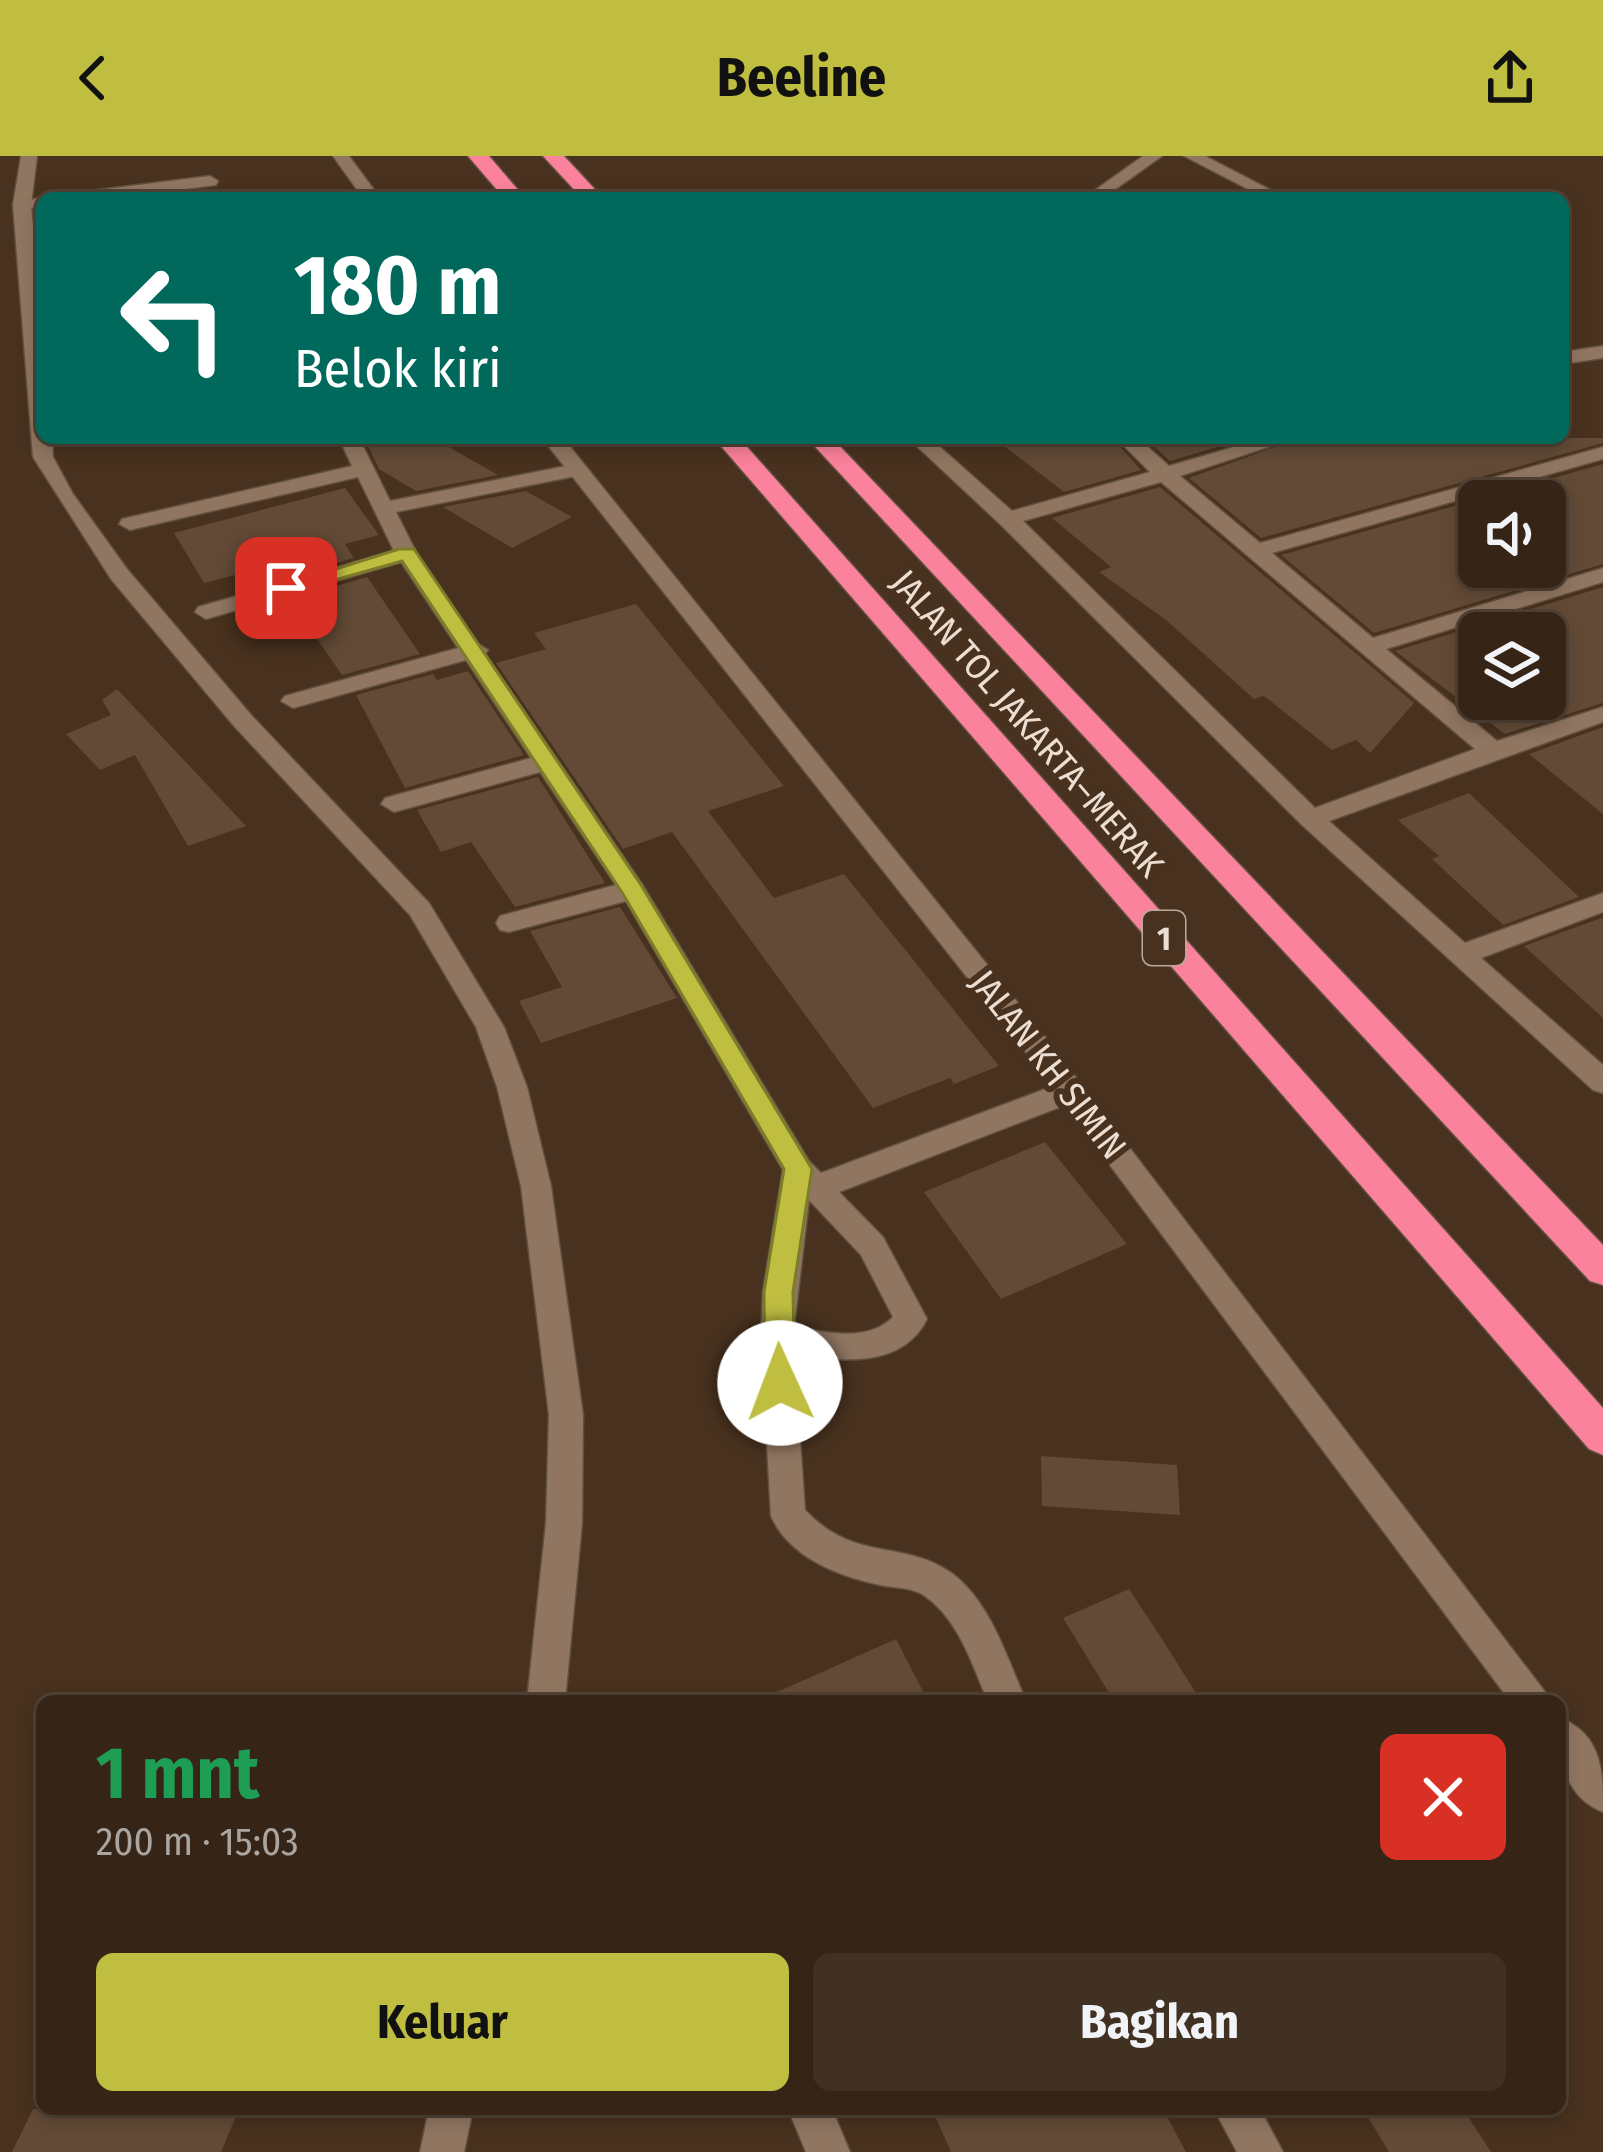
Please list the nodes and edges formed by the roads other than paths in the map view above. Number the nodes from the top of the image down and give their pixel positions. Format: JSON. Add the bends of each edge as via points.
{"nodes":[{"id":1,"x":29,"y":156,"type":"edge"},
{"id":2,"x":341,"y":156,"type":"edge"},
{"id":3,"x":478,"y":156,"type":"edge"},
{"id":4,"x":554,"y":156,"type":"edge"},
{"id":5,"x":1154,"y":156,"type":"edge"},
{"id":6,"x":1192,"y":156,"type":"edge"},
{"id":7,"x":210,"y":181,"type":"dead end"},
{"id":8,"x":122,"y":192,"type":"edge"},
{"id":9,"x":368,"y":192,"type":"edge"},
{"id":10,"x":510,"y":192,"type":"edge"},
{"id":11,"x":587,"y":192,"type":"edge"},
{"id":12,"x":1101,"y":192,"type":"edge"},
{"id":13,"x":1266,"y":192,"type":"edge"},
{"id":14,"x":0,"y":196,"type":"edge"},
{"id":15,"x":29,"y":200,"type":"edge"},
{"id":16,"x":35,"y":251,"type":"edge"},
{"id":17,"x":0,"y":255,"type":"edge"},
{"id":18,"x":1603,"y":352,"type":"edge"},
{"id":19,"x":1569,"y":357,"type":"edge"},
{"id":20,"x":42,"y":444,"type":"edge"},
{"id":21,"x":352,"y":444,"type":"edge"},
{"id":22,"x":556,"y":444,"type":"edge"},
{"id":23,"x":731,"y":444,"type":"edge"},
{"id":24,"x":825,"y":444,"type":"edge"},
{"id":25,"x":925,"y":444,"type":"edge"},
{"id":26,"x":1132,"y":444,"type":"edge"},
{"id":27,"x":1266,"y":444,"type":"edge"},
{"id":28,"x":1603,"y":453,"type":"edge"},
{"id":29,"x":364,"y":469,"type":"junction"},
{"id":30,"x":576,"y":470,"type":"junction"},
{"id":31,"x":1165,"y":474,"type":"junction"},
{"id":32,"x":382,"y":509,"type":"junction"},
{"id":33,"x":1008,"y":519,"type":"junction"},
{"id":34,"x":130,"y":524,"type":"dead end"},
{"id":35,"x":1252,"y":552,"type":"junction"},
{"id":36,"x":406,"y":554,"type":"junction"},
{"id":37,"x":1603,"y":575,"type":"edge"},
{"id":38,"x":206,"y":611,"type":"dead end"},
{"id":39,"x":1367,"y":647,"type":"junction"},
{"id":40,"x":476,"y":650,"type":"junction"},
{"id":41,"x":293,"y":701,"type":"dead end"},
{"id":42,"x":1603,"y":714,"type":"edge"},
{"id":43,"x":1493,"y":751,"type":"junction"},
{"id":44,"x":550,"y":761,"type":"junction"},
{"id":45,"x":394,"y":804,"type":"dead end"},
{"id":46,"x":1311,"y":819,"type":"junction"},
{"id":47,"x":633,"y":890,"type":"junction"},
{"id":48,"x":1603,"y":902,"type":"edge"},
{"id":49,"x":509,"y":923,"type":"dead end"},
{"id":50,"x":1461,"y":956,"type":"junction"},
{"id":51,"x":1603,"y":1082,"type":"edge"},
{"id":52,"x":1071,"y":1091,"type":"junction"},
{"id":53,"x":808,"y":1178,"type":"junction"},
{"id":54,"x":1603,"y":1270,"type":"edge"},
{"id":55,"x":777,"y":1339,"type":"junction"},
{"id":56,"x":1603,"y":1437,"type":"edge"},
{"id":57,"x":547,"y":1695,"type":"edge"},
{"id":58,"x":1004,"y":1695,"type":"edge"},
{"id":59,"x":1529,"y":1695,"type":"edge"},
{"id":60,"x":1566,"y":1744,"type":"edge"},
{"id":61,"x":1603,"y":1792,"type":"edge"},
{"id":62,"x":450,"y":2115,"type":"edge"},
{"id":63,"x":813,"y":2115,"type":"edge"},
{"id":64,"x":1239,"y":2115,"type":"edge"},
{"id":65,"x":442,"y":2152,"type":"edge"},
{"id":66,"x":828,"y":2152,"type":"edge"},
{"id":67,"x":1261,"y":2152,"type":"edge"}],
"edges":[{"from":1,"to":15,"type":"street"},
{"from":2,"to":9,"type":"street"},
{"from":3,"to":10,"type":"highway"},
{"from":4,"to":11,"type":"highway"},
{"from":5,"to":12,"type":"street"},
{"from":6,"to":13,"type":"street"},
{"from":7,"to":8,"type":"street"},
{"from":14,"to":15,"type":"street"},
{"from":15,"to":16,"type":"street"},
{"from":16,"to":17,"type":"street"},
{"from":18,"to":19,"type":"street"},
{"from":20,"to":57,"type":"street","via":[[62,494],[119,574],[243,721],[420,909],[490,1027],[536,1186],[566,1415]]},
{"from":21,"to":29,"type":"street"},
{"from":22,"to":30,"type":"street","name":"JALAN KH SIMIN"},
{"from":23,"to":56,"type":"highway","name":"JALAN TOL JAKARTA–MERAK","number":"1"},
{"from":24,"to":54,"type":"highway","name":"JALAN TOL JAKARTA–MERAK"},
{"from":25,"to":33,"type":"street"},
{"from":26,"to":31,"type":"street"},
{"from":27,"to":31,"type":"street"},
{"from":28,"to":35,"type":"street"},
{"from":29,"to":32,"type":"street"},
{"from":29,"to":34,"type":"street"},
{"from":30,"to":32,"type":"street"},
{"from":30,"to":52,"type":"street","name":"JALAN KH SIMIN"},
{"from":31,"to":33,"type":"street"},
{"from":31,"to":35,"type":"street"},
{"from":32,"to":36,"type":"street"},
{"from":33,"to":46,"type":"street"},
{"from":35,"to":39,"type":"street"},
{"from":36,"to":38,"type":"street"},
{"from":36,"to":40,"type":"street"},
{"from":37,"to":39,"type":"street"},
{"from":39,"to":43,"type":"street"},
{"from":40,"to":41,"type":"street"},
{"from":40,"to":44,"type":"street"},
{"from":42,"to":43,"type":"street"},
{"from":43,"to":46,"type":"street"},
{"from":44,"to":45,"type":"street"},
{"from":44,"to":47,"type":"street"},
{"from":46,"to":50,"type":"street"},
{"from":47,"to":49,"type":"street"},
{"from":47,"to":53,"type":"street"},
{"from":48,"to":50,"type":"street"},
{"from":50,"to":51,"type":"street"},
{"from":52,"to":53,"type":"street"},
{"from":52,"to":59,"type":"street","name":"JALAN KH SIMIN"},
{"from":53,"to":55,"type":"street","via":[[779,1292]]},
{"from":53,"to":55,"type":"street","via":[[872,1246],[910,1319],[899,1337],[875,1348]]},
{"from":55,"to":58,"type":"street","via":[[788,1516],[823,1550],[939,1585],[958,1604]]},
{"from":60,"to":61,"type":"street"},
{"from":62,"to":65,"type":"street"},
{"from":63,"to":66,"type":"street"},
{"from":64,"to":67,"type":"street"}]}
